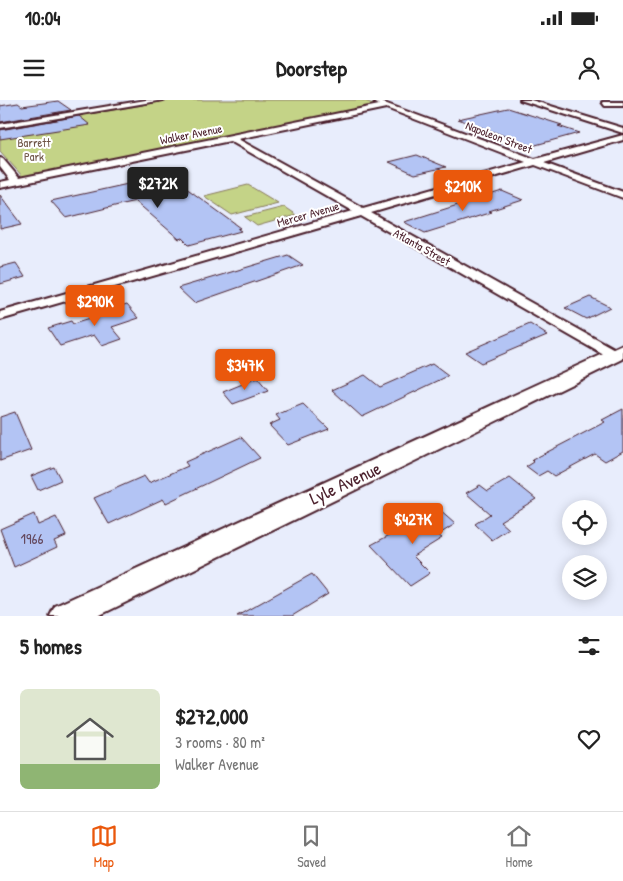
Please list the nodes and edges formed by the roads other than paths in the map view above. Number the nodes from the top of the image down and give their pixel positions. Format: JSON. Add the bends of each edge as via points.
{"nodes":[{"id":1,"x":159,"y":100,"type":"edge"},
{"id":2,"x":370,"y":100,"type":"edge"},
{"id":3,"x":524,"y":100,"type":"edge"},
{"id":4,"x":605,"y":104,"type":"dead end"},
{"id":5,"x":623,"y":104,"type":"edge"},
{"id":6,"x":387,"y":106,"type":"junction"},
{"id":7,"x":0,"y":126,"type":"edge"},
{"id":8,"x":623,"y":130,"type":"edge"},
{"id":9,"x":623,"y":137,"type":"edge"},
{"id":10,"x":231,"y":138,"type":"junction"},
{"id":11,"x":0,"y":161,"type":"edge"},
{"id":12,"x":536,"y":162,"type":"junction"},
{"id":13,"x":17,"y":182,"type":"junction"},
{"id":14,"x":0,"y":185,"type":"edge"},
{"id":15,"x":621,"y":195,"type":"dead end"},
{"id":16,"x":362,"y":212,"type":"junction"},
{"id":17,"x":0,"y":316,"type":"edge"},
{"id":18,"x":618,"y":353,"type":"edge"},
{"id":19,"x":66,"y":616,"type":"edge"}],
"edges":[{"from":1,"to":7,"type":"street"},
{"from":2,"to":6,"type":"street","name":"Napoleon Street"},
{"from":3,"to":8,"type":"street"},
{"from":4,"to":5,"type":"street"},
{"from":6,"to":10,"type":"street","name":"Walker Avenue"},
{"from":6,"to":12,"type":"street","name":"Napoleon Street"},
{"from":9,"to":12,"type":"street","name":"Mercer Avenue"},
{"from":10,"to":13,"type":"street","name":"Walker Avenue"},
{"from":10,"to":16,"type":"street","name":"Atlanta Street"},
{"from":11,"to":13,"type":"street"},
{"from":12,"to":15,"type":"street","name":"Napoleon Street"},
{"from":12,"to":16,"type":"street","name":"Mercer Avenue"},
{"from":13,"to":14,"type":"street","name":"Walker Avenue"},
{"from":16,"to":17,"type":"street","name":"Mercer Avenue"},
{"from":16,"to":18,"type":"street","name":"Atlanta Street"},
{"from":18,"to":19,"type":"street","name":"Lyle Avenue"}]}
